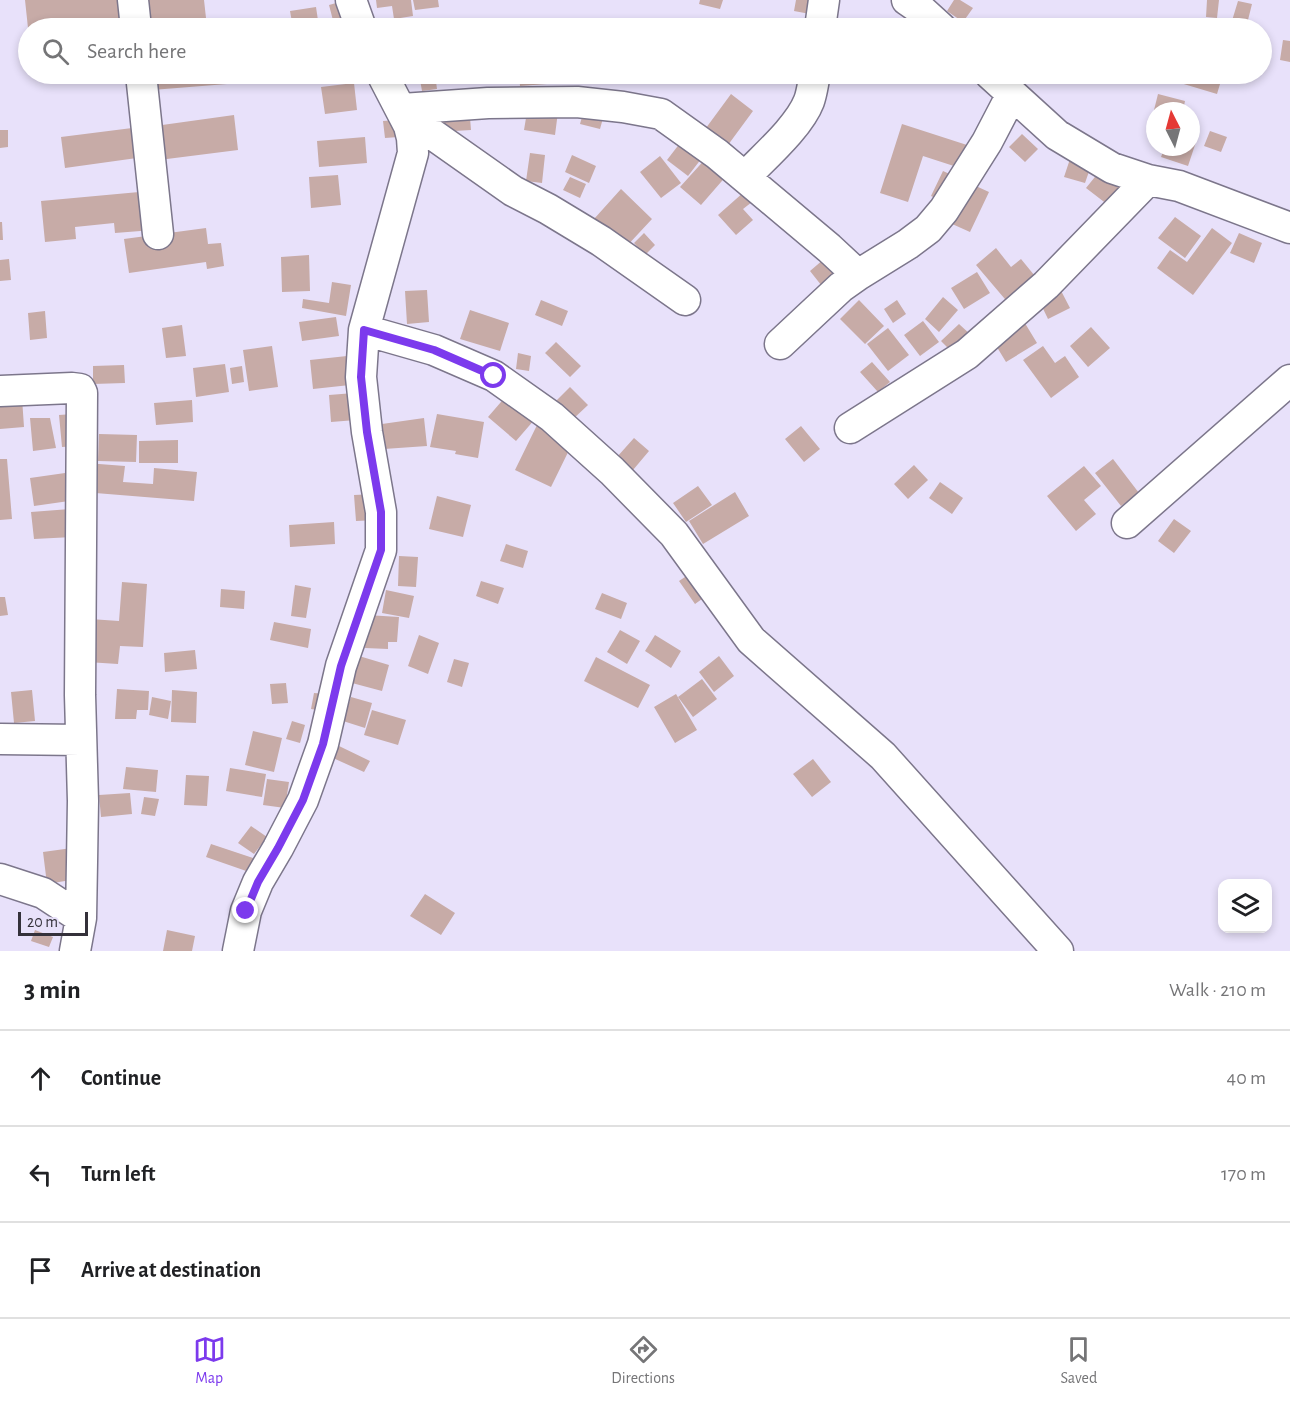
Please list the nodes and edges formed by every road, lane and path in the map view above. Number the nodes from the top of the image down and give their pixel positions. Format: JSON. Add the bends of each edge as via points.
{"nodes":[{"id":1,"x":133,"y":0,"type":"edge"},
{"id":2,"x":351,"y":0,"type":"edge"},
{"id":3,"x":824,"y":0,"type":"edge"},
{"id":4,"x":907,"y":0,"type":"edge"},
{"id":5,"x":135,"y":18,"type":"edge"},
{"id":6,"x":357,"y":18,"type":"edge"},
{"id":7,"x":821,"y":18,"type":"edge"},
{"id":8,"x":930,"y":18,"type":"edge"},
{"id":9,"x":142,"y":84,"type":"edge"},
{"id":10,"x":388,"y":84,"type":"edge"},
{"id":11,"x":812,"y":84,"type":"edge"},
{"id":12,"x":1001,"y":84,"type":"edge"},
{"id":13,"x":1012,"y":94,"type":"junction"},
{"id":14,"x":406,"y":117,"type":"junction"},
{"id":15,"x":745,"y":177,"type":"junction"},
{"id":16,"x":1148,"y":180,"type":"junction"},
{"id":17,"x":1290,"y":228,"type":"edge"},
{"id":18,"x":158,"y":234,"type":"dead end"},
{"id":19,"x":858,"y":275,"type":"junction"},
{"id":20,"x":685,"y":300,"type":"dead end"},
{"id":21,"x":364,"y":330,"type":"junction"},
{"id":22,"x":780,"y":344,"type":"dead end"},
{"id":23,"x":1290,"y":380,"type":"edge"},
{"id":24,"x":0,"y":391,"type":"edge"},
{"id":25,"x":850,"y":428,"type":"dead end"},
{"id":26,"x":1127,"y":523,"type":"dead end"},
{"id":27,"x":0,"y":739,"type":"edge"},
{"id":28,"x":80,"y":740,"type":"junction"},
{"id":29,"x":0,"y":879,"type":"edge"},
{"id":30,"x":81,"y":918,"type":"junction"},
{"id":31,"x":75,"y":951,"type":"edge"},
{"id":32,"x":238,"y":951,"type":"edge"},
{"id":33,"x":1058,"y":951,"type":"edge"}],
"edges":[{"from":1,"to":5,"type":"street"},
{"from":2,"to":6,"type":"street"},
{"from":3,"to":7,"type":"street"},
{"from":4,"to":8,"type":"street"},
{"from":9,"to":18,"type":"street"},
{"from":10,"to":14,"type":"street"},
{"from":11,"to":15,"type":"street","via":[[810,100],[796,124]]},
{"from":12,"to":13,"type":"street"},
{"from":13,"to":16,"type":"street","via":[[1056,135],[1087,155]]},
{"from":13,"to":19,"type":"street","via":[[987,142],[928,229]]},
{"from":14,"to":15,"type":"street","via":[[488,103],[578,102],[623,107],[660,114]]},
{"from":14,"to":20,"type":"street","via":[[513,191],[601,241]]},
{"from":14,"to":21,"type":"street","via":[[413,153]]},
{"from":15,"to":19,"type":"street"},
{"from":16,"to":17,"type":"street","via":[[1179,186]]},
{"from":16,"to":25,"type":"street","via":[[1046,285],[967,354]]},
{"from":19,"to":22,"type":"street"},
{"from":21,"to":32,"type":"street","via":[[361,377],[381,512],[381,550],[341,666],[323,744],[303,800],[246,911]]},
{"from":21,"to":33,"type":"street","via":[[434,350],[494,376],[552,417],[674,534],[751,640],[883,756]]},
{"from":23,"to":26,"type":"street"},
{"from":24,"to":28,"type":"street","via":[[72,388],[81,389],[82,393]]},
{"from":27,"to":28,"type":"street"},
{"from":28,"to":30,"type":"street"},
{"from":29,"to":30,"type":"street","via":[[43,893]]},
{"from":30,"to":31,"type":"street"}]}
